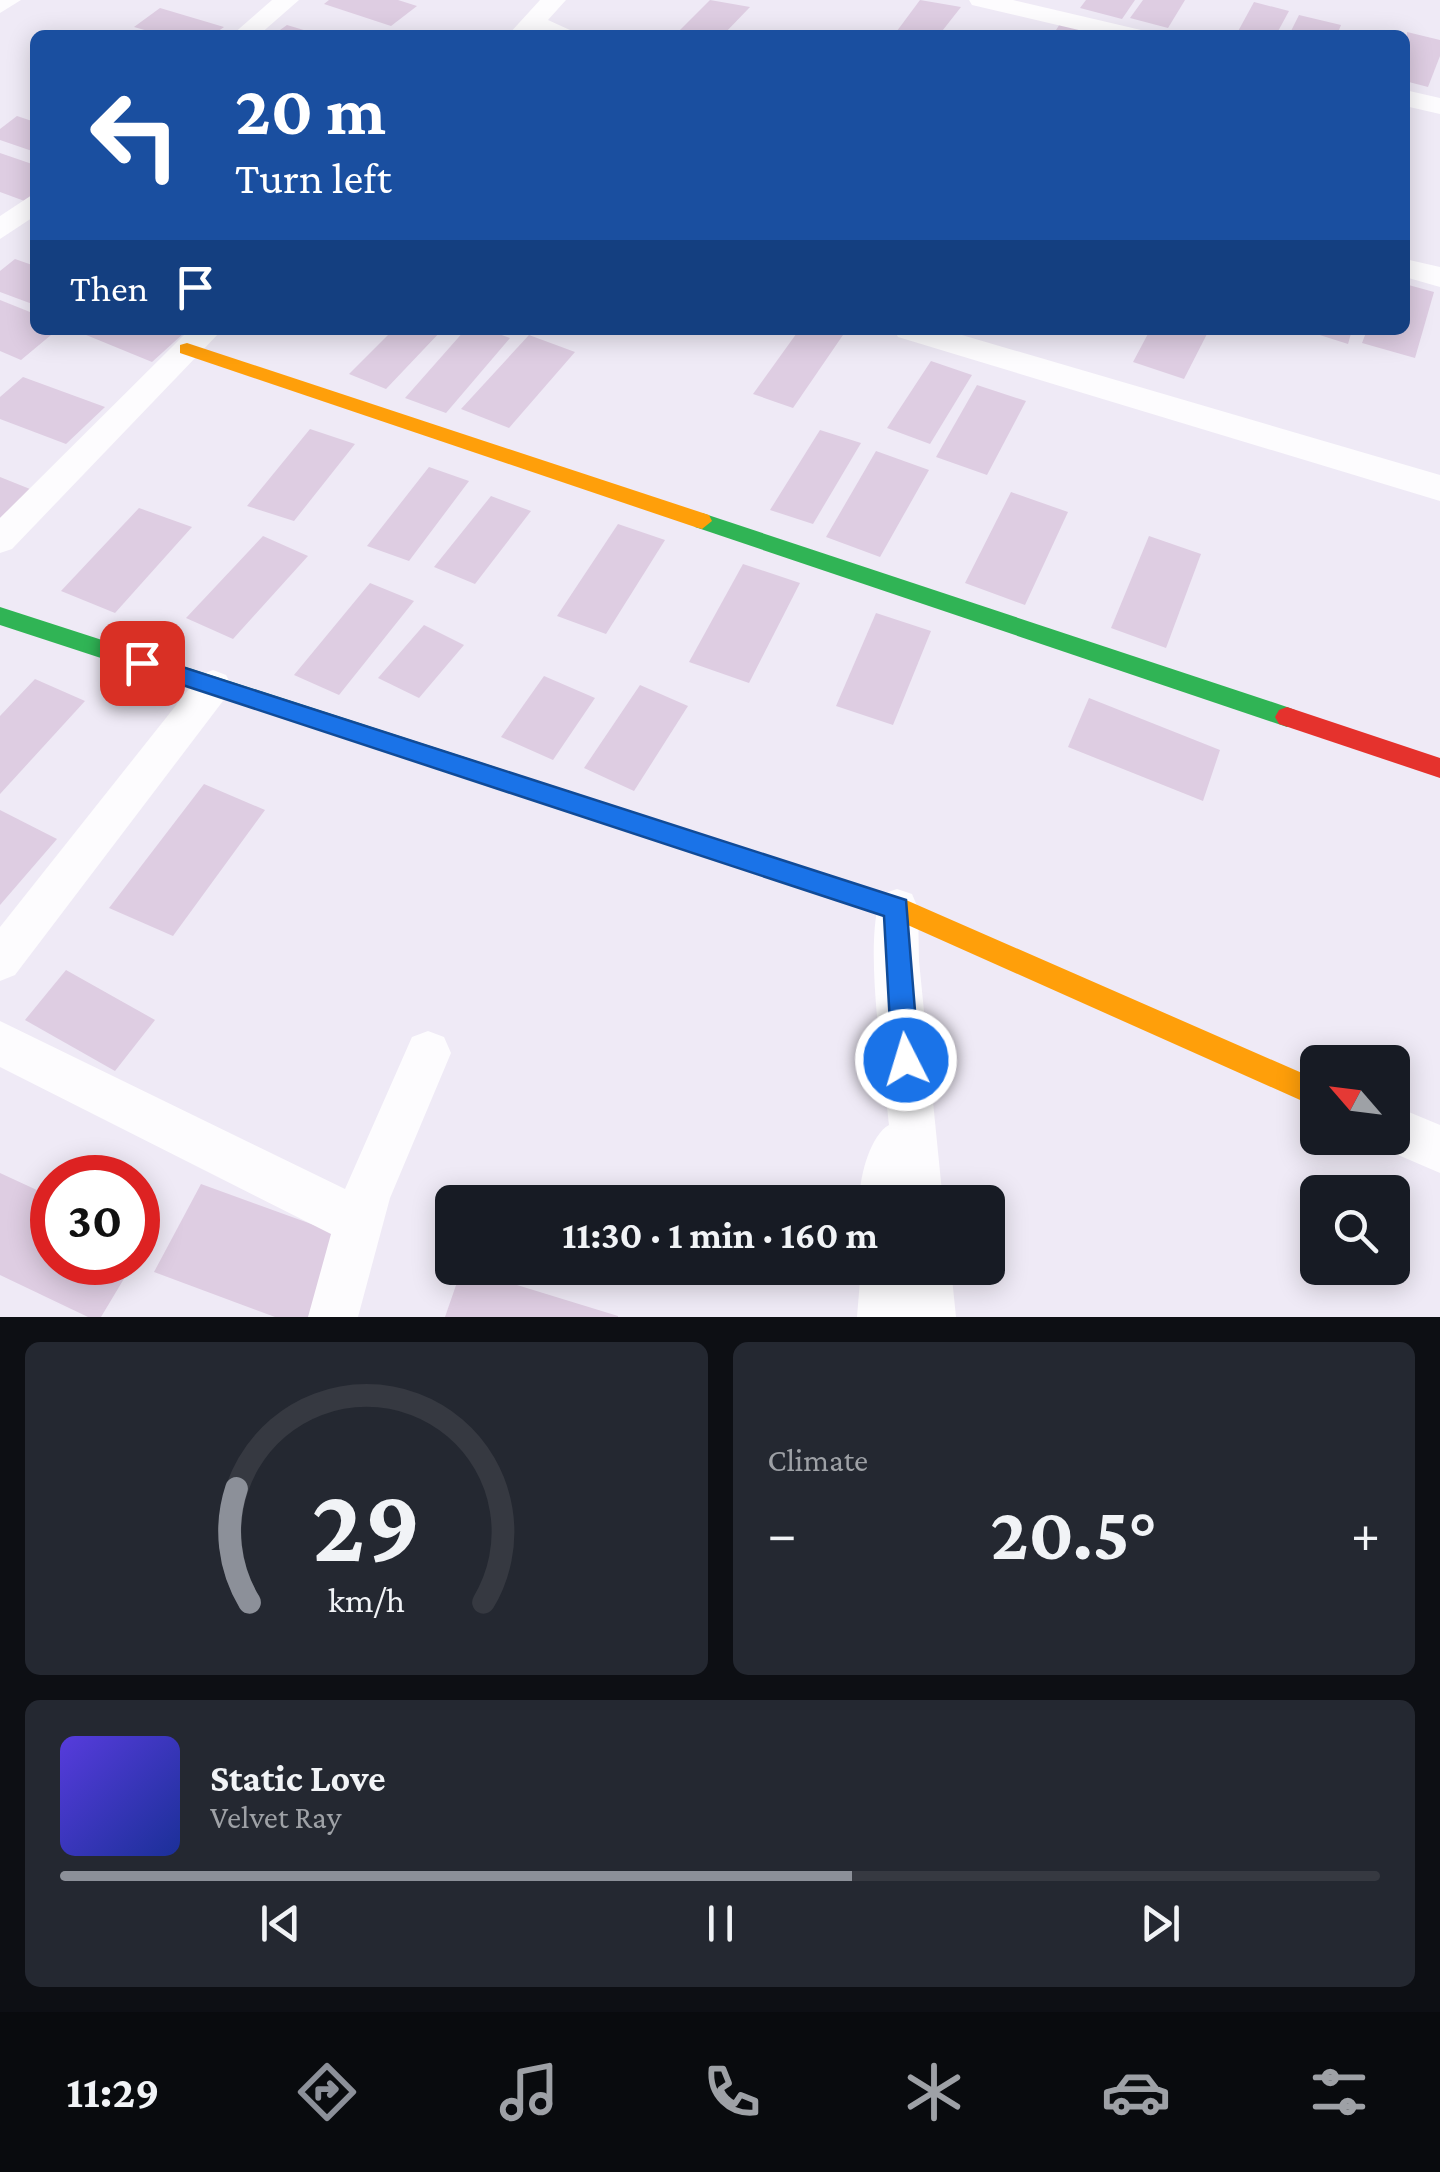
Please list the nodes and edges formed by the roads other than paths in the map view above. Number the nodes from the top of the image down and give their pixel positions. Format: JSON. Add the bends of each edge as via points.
{"nodes":[{"id":1,"x":9,"y":0,"type":"edge"},
{"id":2,"x":287,"y":0,"type":"edge"},
{"id":3,"x":554,"y":0,"type":"edge"},
{"id":4,"x":981,"y":0,"type":"edge"},
{"id":5,"x":0,"y":6,"type":"edge"},
{"id":6,"x":526,"y":29,"type":"edge"},
{"id":7,"x":250,"y":30,"type":"edge"},
{"id":8,"x":1110,"y":30,"type":"edge"},
{"id":9,"x":1410,"y":99,"type":"edge"},
{"id":10,"x":1440,"y":106,"type":"edge"},
{"id":11,"x":30,"y":206,"type":"edge"},
{"id":12,"x":0,"y":230,"type":"edge"},
{"id":13,"x":1410,"y":269,"type":"edge"},
{"id":14,"x":1440,"y":278,"type":"edge"},
{"id":15,"x":926,"y":335,"type":"edge"},
{"id":16,"x":197,"y":339,"type":"edge"},
{"id":17,"x":1440,"y":488,"type":"edge"},
{"id":18,"x":0,"y":540,"type":"edge"},
{"id":19,"x":0,"y":616,"type":"edge"},
{"id":20,"x":213,"y":686,"type":"junction"},
{"id":21,"x":1440,"y":768,"type":"edge"},
{"id":22,"x":897,"y":908,"type":"junction"},
{"id":23,"x":0,"y":961,"type":"edge"},
{"id":24,"x":0,"y":1043,"type":"edge"},
{"id":25,"x":428,"y":1053,"type":"dead end"},
{"id":26,"x":1300,"y":1086,"type":"edge"},
{"id":27,"x":1410,"y":1136,"type":"edge"},
{"id":28,"x":913,"y":1137,"type":"junction"},
{"id":29,"x":1440,"y":1149,"type":"edge"},
{"id":30,"x":884,"y":1185,"type":"edge"},
{"id":31,"x":917,"y":1185,"type":"edge"},
{"id":32,"x":360,"y":1222,"type":"junction"},
{"id":33,"x":885,"y":1285,"type":"edge"},
{"id":34,"x":927,"y":1285,"type":"edge"},
{"id":35,"x":333,"y":1317,"type":"edge"},
{"id":36,"x":882,"y":1317,"type":"edge"},
{"id":37,"x":930,"y":1317,"type":"edge"}],
"edges":[{"from":1,"to":5,"type":"street"},
{"from":2,"to":7,"type":"street"},
{"from":3,"to":6,"type":"street"},
{"from":4,"to":8,"type":"street"},
{"from":9,"to":10,"type":"street"},
{"from":11,"to":12,"type":"street"},
{"from":13,"to":14,"type":"street"},
{"from":15,"to":17,"type":"street"},
{"from":16,"to":18,"type":"street"},
{"from":16,"to":21,"type":"street"},
{"from":19,"to":20,"type":"street"},
{"from":20,"to":22,"type":"street"},
{"from":20,"to":23,"type":"street"},
{"from":22,"to":26,"type":"street"},
{"from":22,"to":28,"type":"street"},
{"from":24,"to":32,"type":"street"},
{"from":25,"to":32,"type":"street"},
{"from":27,"to":29,"type":"street"},
{"from":28,"to":30,"type":"street","via":[[897,1146]]},
{"from":28,"to":31,"type":"street"},
{"from":32,"to":35,"type":"street"},
{"from":33,"to":36,"type":"street"},
{"from":34,"to":37,"type":"street"}]}
